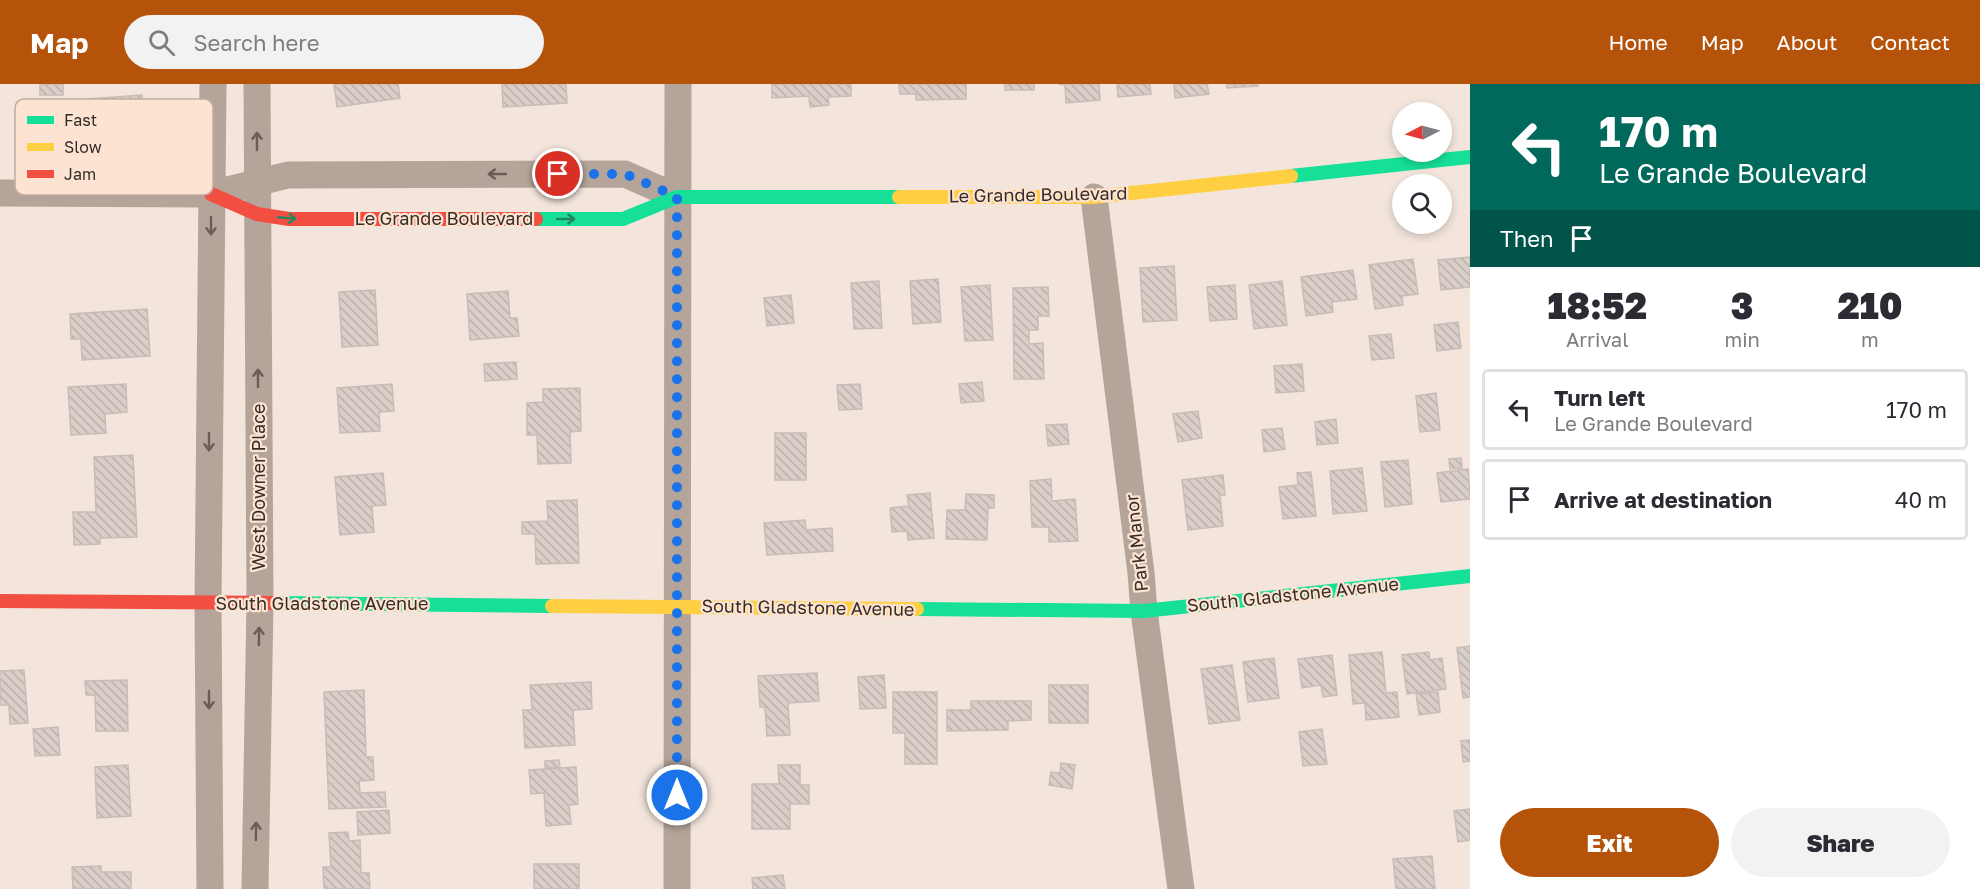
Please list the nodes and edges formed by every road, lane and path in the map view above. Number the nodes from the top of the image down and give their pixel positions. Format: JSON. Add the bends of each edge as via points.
{"nodes":[{"id":1,"x":213,"y":84,"type":"edge"},
{"id":2,"x":257,"y":84,"type":"edge"},
{"id":3,"x":678,"y":84,"type":"edge"},
{"id":4,"x":213,"y":99,"type":"edge"},
{"id":5,"x":1470,"y":157,"type":"edge"},
{"id":6,"x":257,"y":183,"type":"junction"},
{"id":7,"x":0,"y":193,"type":"edge"},
{"id":8,"x":15,"y":193,"type":"edge"},
{"id":9,"x":213,"y":194,"type":"edge"},
{"id":10,"x":213,"y":194,"type":"edge"},
{"id":11,"x":212,"y":195,"type":"edge"},
{"id":12,"x":677,"y":197,"type":"junction"},
{"id":13,"x":1094,"y":197,"type":"junction"},
{"id":14,"x":257,"y":214,"type":"junction"},
{"id":15,"x":1470,"y":576,"type":"edge"},
{"id":16,"x":0,"y":601,"type":"edge"},
{"id":17,"x":208,"y":603,"type":"junction"},
{"id":18,"x":260,"y":603,"type":"junction"},
{"id":19,"x":678,"y":606,"type":"junction"},
{"id":20,"x":1144,"y":611,"type":"junction"},
{"id":21,"x":210,"y":889,"type":"edge"},
{"id":22,"x":255,"y":889,"type":"edge"},
{"id":23,"x":677,"y":889,"type":"edge"},
{"id":24,"x":1181,"y":889,"type":"edge"}],
"edges":[{"from":1,"to":4,"type":"street"},
{"from":6,"to":2,"type":"street","name":"West Downer Place","one_way":true},
{"from":3,"to":12,"type":"street"},
{"from":5,"to":13,"type":"street","name":"Le Grande Boulevard"},
{"from":6,"to":9,"type":"street","name":"Le Grande Boulevard"},
{"from":12,"to":6,"type":"street","name":"Le Grande Boulevard","one_way":true,"via":[[625,174],[288,175]]},
{"from":6,"to":14,"type":"street","name":"West Downer Place"},
{"from":7,"to":8,"type":"street","name":"Le Grande Boulevard"},
{"from":10,"to":14,"type":"street","name":"Le Grande Boulevard"},
{"from":11,"to":17,"type":"street","one_way":true},
{"from":12,"to":13,"type":"street","name":"Le Grande Boulevard"},
{"from":14,"to":12,"type":"street","name":"Le Grande Boulevard","one_way":true,"via":[[289,219],[623,219]]},
{"from":12,"to":19,"type":"street"},
{"from":13,"to":20,"type":"street","name":"Park Manor"},
{"from":18,"to":14,"type":"street","name":"West Downer Place","one_way":true},
{"from":15,"to":20,"type":"street","name":"South Gladstone Avenue"},
{"from":16,"to":17,"type":"street","name":"South Gladstone Avenue"},
{"from":17,"to":18,"type":"street","name":"South Gladstone Avenue"},
{"from":17,"to":21,"type":"street","one_way":true},
{"from":18,"to":19,"type":"street","name":"South Gladstone Avenue"},
{"from":22,"to":18,"type":"street","name":"West Downer Place","one_way":true},
{"from":19,"to":20,"type":"street","name":"South Gladstone Avenue"},
{"from":19,"to":23,"type":"street"},
{"from":20,"to":24,"type":"street","name":"Park Manor"}]}
